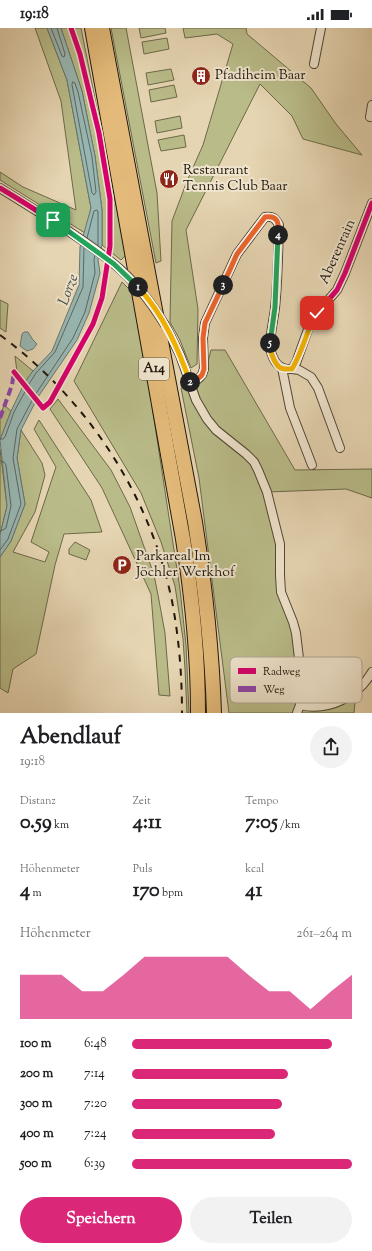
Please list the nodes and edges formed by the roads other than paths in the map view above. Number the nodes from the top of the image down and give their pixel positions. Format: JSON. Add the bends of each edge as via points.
{"nodes":[{"id":1,"x":92,"y":28,"type":"edge"},
{"id":2,"x":102,"y":28,"type":"edge"},
{"id":3,"x":320,"y":28,"type":"edge"},
{"id":4,"x":314,"y":64,"type":"dead end"},
{"id":5,"x":372,"y":105,"type":"edge"},
{"id":6,"x":370,"y":117,"type":"dead end"},
{"id":7,"x":0,"y":188,"type":"edge"},
{"id":8,"x":372,"y":203,"type":"edge"},
{"id":9,"x":282,"y":368,"type":"junction"},
{"id":10,"x":292,"y":369,"type":"junction"},
{"id":11,"x":190,"y":382,"type":"junction"},
{"id":12,"x":340,"y":448,"type":"dead end"},
{"id":13,"x":312,"y":465,"type":"dead end"},
{"id":14,"x":299,"y":657,"type":"edge"},
{"id":15,"x":372,"y":672,"type":"edge"},
{"id":16,"x":362,"y":686,"type":"edge"},
{"id":17,"x":336,"y":703,"type":"edge"},
{"id":18,"x":299,"y":709,"type":"edge"},
{"id":19,"x":198,"y":713,"type":"edge"},
{"id":20,"x":214,"y":713,"type":"edge"}],
"edges":[{"from":1,"to":19,"type":"highway","number":"A14","via":[[184,538],[195,634]]},
{"from":2,"to":20,"type":"highway","number":"A14","via":[[195,522],[210,634]]},
{"from":3,"to":4,"type":"street"},
{"from":5,"to":6,"type":"street"},
{"from":7,"to":11,"type":"street","bridge":true,"via":[[53,220],[129,277],[157,311],[180,355]]},
{"from":8,"to":10,"type":"street","name":"Aberenrain","via":[[337,290],[310,324]]},
{"from":9,"to":10,"type":"street"},
{"from":9,"to":11,"type":"street","via":[[273,358],[270,346],[275,307],[279,225],[271,216],[265,217],[237,254],[205,323],[202,375]]},
{"from":9,"to":13,"type":"street","via":[[290,408]]},
{"from":10,"to":12,"type":"street","via":[[300,370],[311,377],[318,388]]},
{"from":11,"to":14,"type":"street","via":[[196,400],[207,419],[216,430],[254,462],[267,492],[280,544],[281,592],[293,622]]},
{"from":15,"to":16,"type":"street"},
{"from":17,"to":18,"type":"street"}]}
